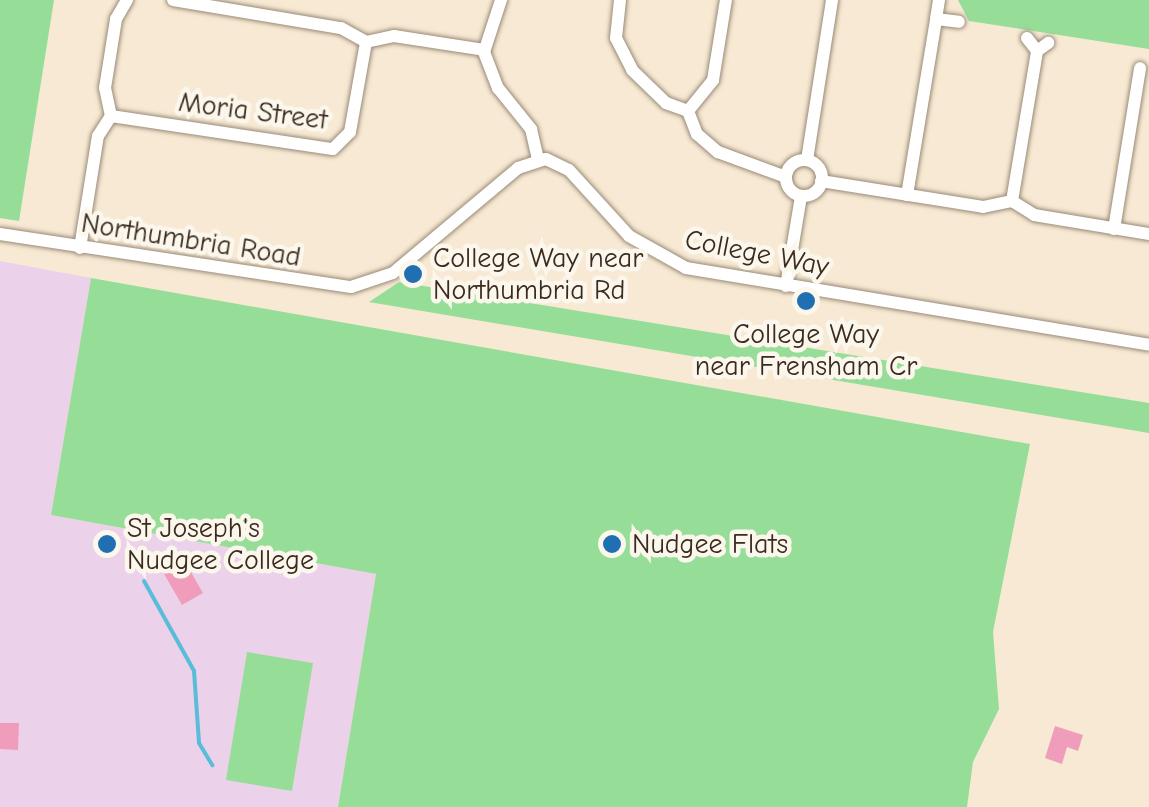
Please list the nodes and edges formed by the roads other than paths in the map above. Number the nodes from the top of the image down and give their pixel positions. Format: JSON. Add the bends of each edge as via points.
{"nodes":[{"id":1,"x":127,"y":0,"type":"edge"},
{"id":2,"x":173,"y":0,"type":"edge"},
{"id":3,"x":500,"y":0,"type":"edge"},
{"id":4,"x":620,"y":0,"type":"edge"},
{"id":5,"x":726,"y":0,"type":"edge"},
{"id":6,"x":832,"y":0,"type":"edge"},
{"id":7,"x":939,"y":0,"type":"edge"},
{"id":8,"x":936,"y":19,"type":"junction"},
{"id":9,"x":959,"y":22,"type":"dead end"},
{"id":10,"x":1026,"y":38,"type":"dead end"},
{"id":11,"x":366,"y":42,"type":"junction"},
{"id":12,"x":484,"y":50,"type":"junction"},
{"id":13,"x":1141,"y":63,"type":"edge"},
{"id":14,"x":688,"y":111,"type":"junction"},
{"id":15,"x":112,"y":116,"type":"junction"},
{"id":16,"x":538,"y":160,"type":"junction"},
{"id":17,"x":807,"y":160,"type":"junction"},
{"id":18,"x":786,"y":177,"type":"junction"},
{"id":19,"x":821,"y":181,"type":"junction"},
{"id":20,"x":908,"y":195,"type":"junction"},
{"id":21,"x":801,"y":196,"type":"junction"},
{"id":22,"x":1012,"y":201,"type":"junction"},
{"id":23,"x":1114,"y":228,"type":"junction"},
{"id":24,"x":0,"y":234,"type":"edge"},
{"id":25,"x":1149,"y":234,"type":"edge"},
{"id":26,"x":80,"y":248,"type":"junction"},
{"id":27,"x":786,"y":286,"type":"junction"},
{"id":28,"x":1149,"y":345,"type":"edge"}],
"edges":[{"from":1,"to":15,"type":"street","via":[[116,19],[105,88]]},
{"from":2,"to":11,"type":"street","via":[[341,28]]},
{"from":3,"to":12,"type":"street"},
{"from":4,"to":14,"type":"street","via":[[616,38],[625,62],[666,103]]},
{"from":5,"to":14,"type":"street","via":[[712,80]]},
{"from":6,"to":17,"type":"street"},
{"from":7,"to":8,"type":"street"},
{"from":8,"to":9,"type":"street"},
{"from":8,"to":20,"type":"street"},
{"from":10,"to":22,"type":"street","via":[[1042,47]]},
{"from":11,"to":12,"type":"street","via":[[394,36]]},
{"from":11,"to":15,"type":"street","name":"Moria Street","via":[[350,132],[333,149]]},
{"from":12,"to":16,"type":"street","via":[[498,88],[531,129]]},
{"from":13,"to":23,"type":"street"},
{"from":14,"to":18,"type":"street","via":[[697,134],[718,152]]},
{"from":15,"to":26,"type":"street","via":[[98,136]]},
{"from":16,"to":26,"type":"street","name":"Northumbria Road","via":[[518,168],[409,261],[374,282],[330,288]]},
{"from":16,"to":27,"type":"street","name":"College Way","via":[[569,170],[628,236],[660,258]]},
{"from":17,"to":18,"type":"street","via":[[795,162]]},
{"from":17,"to":19,"type":"street"},
{"from":18,"to":21,"type":"street"},
{"from":19,"to":20,"type":"street"},
{"from":19,"to":21,"type":"street"},
{"from":20,"to":22,"type":"street","via":[[988,208]]},
{"from":21,"to":27,"type":"street"},
{"from":22,"to":23,"type":"street","via":[[1034,215]]},
{"from":23,"to":25,"type":"street"},
{"from":24,"to":26,"type":"street","name":"Northumbria Road"},
{"from":27,"to":28,"type":"street","name":"College Way"}]}
